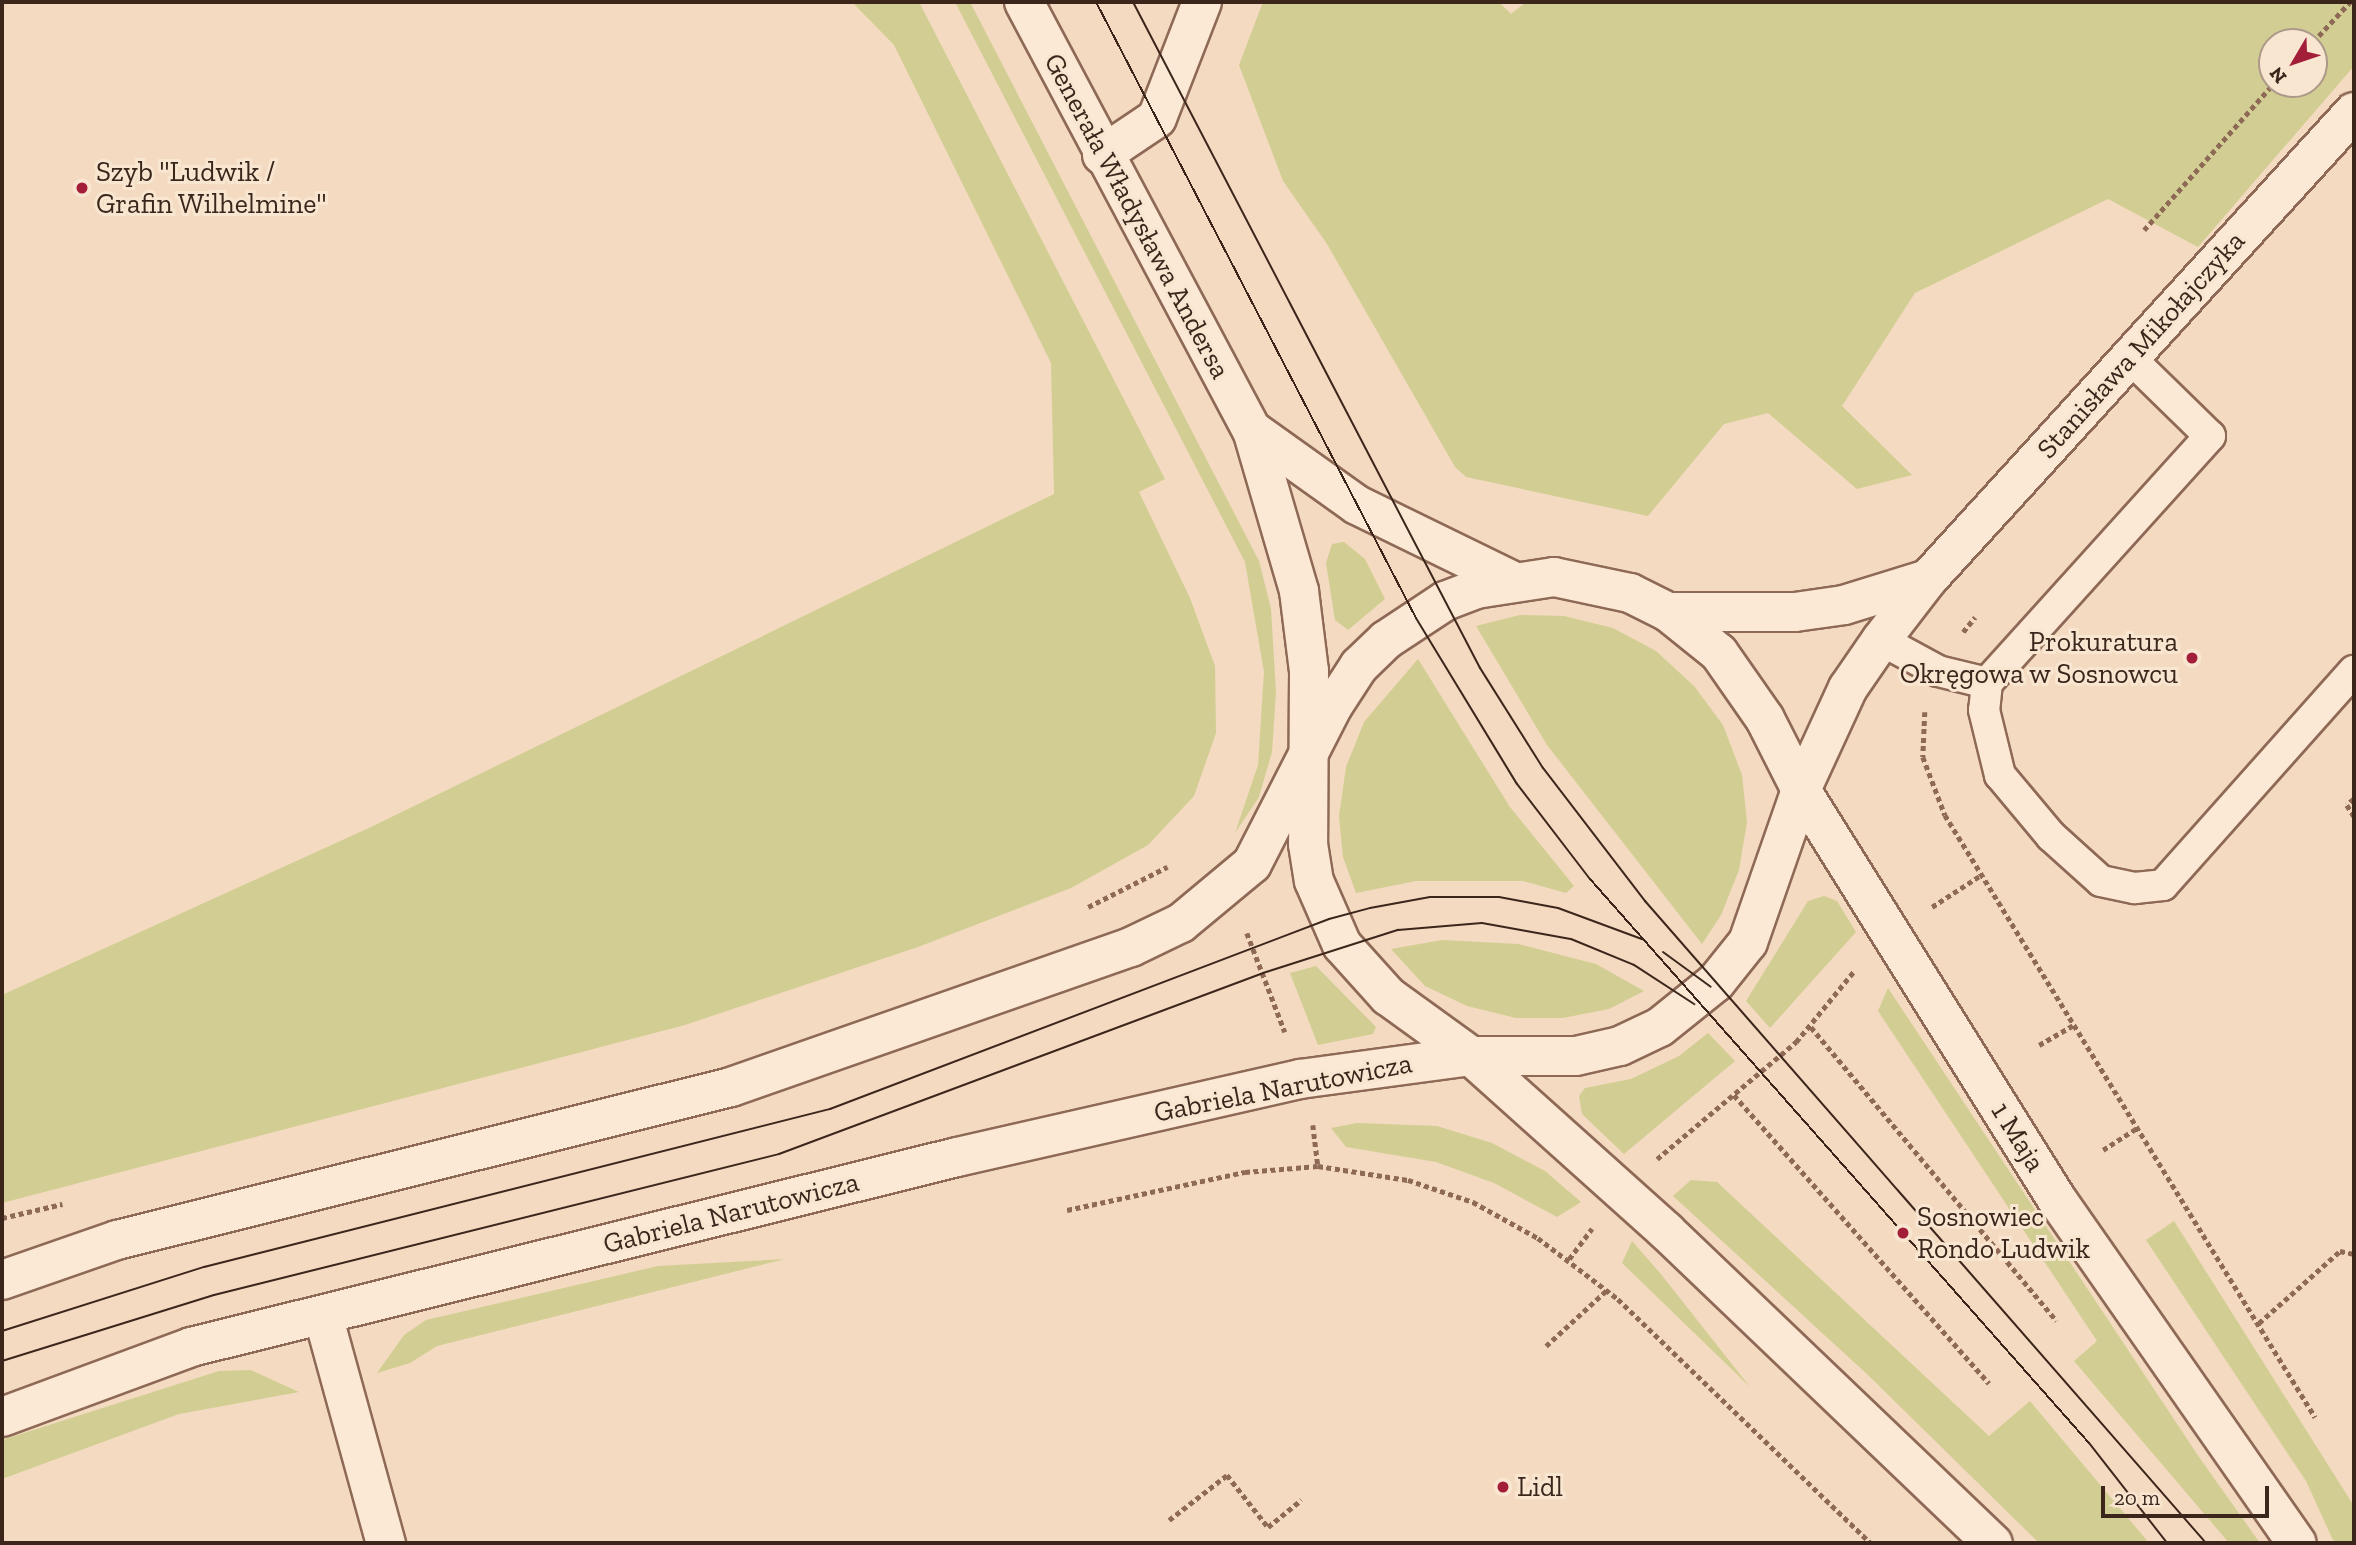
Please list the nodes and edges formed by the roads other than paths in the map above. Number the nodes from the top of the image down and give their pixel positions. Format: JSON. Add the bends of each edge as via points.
{"nodes":[{"id":1,"x":1024,"y":2,"type":"edge"},
{"id":2,"x":1202,"y":2,"type":"edge"},
{"id":3,"x":2354,"y":112,"type":"edge"},
{"id":4,"x":1102,"y":155,"type":"junction"},
{"id":5,"x":2129,"y":358,"type":"junction"},
{"id":6,"x":1252,"y":430,"type":"junction"},
{"id":7,"x":1928,"y":579,"type":"junction"},
{"id":8,"x":1513,"y":581,"type":"junction"},
{"id":9,"x":1668,"y":612,"type":"junction"},
{"id":10,"x":1881,"y":640,"type":"junction"},
{"id":11,"x":2354,"y":671,"type":"edge"},
{"id":12,"x":1987,"y":683,"type":"junction"},
{"id":13,"x":1309,"y":757,"type":"junction"},
{"id":14,"x":1801,"y":790,"type":"junction"},
{"id":15,"x":1471,"y":1056,"type":"junction"},
{"id":16,"x":2,"y":1280,"type":"edge"},
{"id":17,"x":323,"y":1315,"type":"junction"},
{"id":18,"x":2,"y":1417,"type":"edge"},
{"id":19,"x":386,"y":1543,"type":"edge"},
{"id":20,"x":1993,"y":1543,"type":"edge"},
{"id":21,"x":2297,"y":1543,"type":"edge"}],
"edges":[{"from":1,"to":4,"type":"street","name":"Generała Władysława Andersa"},
{"from":2,"to":4,"type":"street","via":[[1157,118]]},
{"from":3,"to":5,"type":"street","name":"Stanisława Mikołajczyka"},
{"from":4,"to":6,"type":"street","name":"Generała Władysława Andersa"},
{"from":5,"to":7,"type":"street","name":"Stanisława Mikołajczyka"},
{"from":5,"to":12,"type":"lane","via":[[2210,436]]},
{"from":6,"to":8,"type":"street","name":"Generała Władysława Andersa","via":[[1357,505]]},
{"from":6,"to":13,"type":"street","name":"Generała Władysława Andersa","via":[[1299,591],[1309,671]]},
{"from":7,"to":9,"type":"street","via":[[1819,609]]},
{"from":7,"to":10,"type":"street","name":"Stanisława Mikołajczyka"},
{"from":8,"to":9,"type":"street","via":[[1554,577],[1593,582]]},
{"from":8,"to":13,"type":"street","via":[[1445,601],[1386,640],[1352,676]]},
{"from":9,"to":14,"type":"street","name":"1 Maja","via":[[1719,653],[1765,719]]},
{"from":10,"to":12,"type":"lane","via":[[1938,671]]},
{"from":10,"to":14,"type":"street","name":"Stanisława Mikołajczyka","via":[[1848,688]]},
{"from":11,"to":12,"type":"lane","via":[[2163,885],[2136,888],[2101,881],[2051,836],[2000,775],[1984,710]]},
{"from":13,"to":15,"type":"street","name":"Generała Władysława Andersa","via":[[1308,844],[1314,881],[1342,946],[1412,1017]]},
{"from":13,"to":16,"type":"street","via":[[1252,864],[1181,923],[1131,947],[731,1087],[117,1240]]},
{"from":14,"to":15,"type":"street","name":"Gabriela Narutowicza","via":[[1748,942],[1698,1000],[1620,1046],[1576,1056]]},
{"from":14,"to":21,"type":"street","name":"1 Maja","via":[[2058,1200]]},
{"from":15,"to":17,"type":"street","name":"Gabriela Narutowicza","via":[[1300,1079],[931,1164]]},
{"from":15,"to":20,"type":"street","via":[[1665,1231]]},
{"from":17,"to":18,"type":"street","name":"Gabriela Narutowicza","via":[[191,1347]]},
{"from":17,"to":19,"type":"street"}]}
